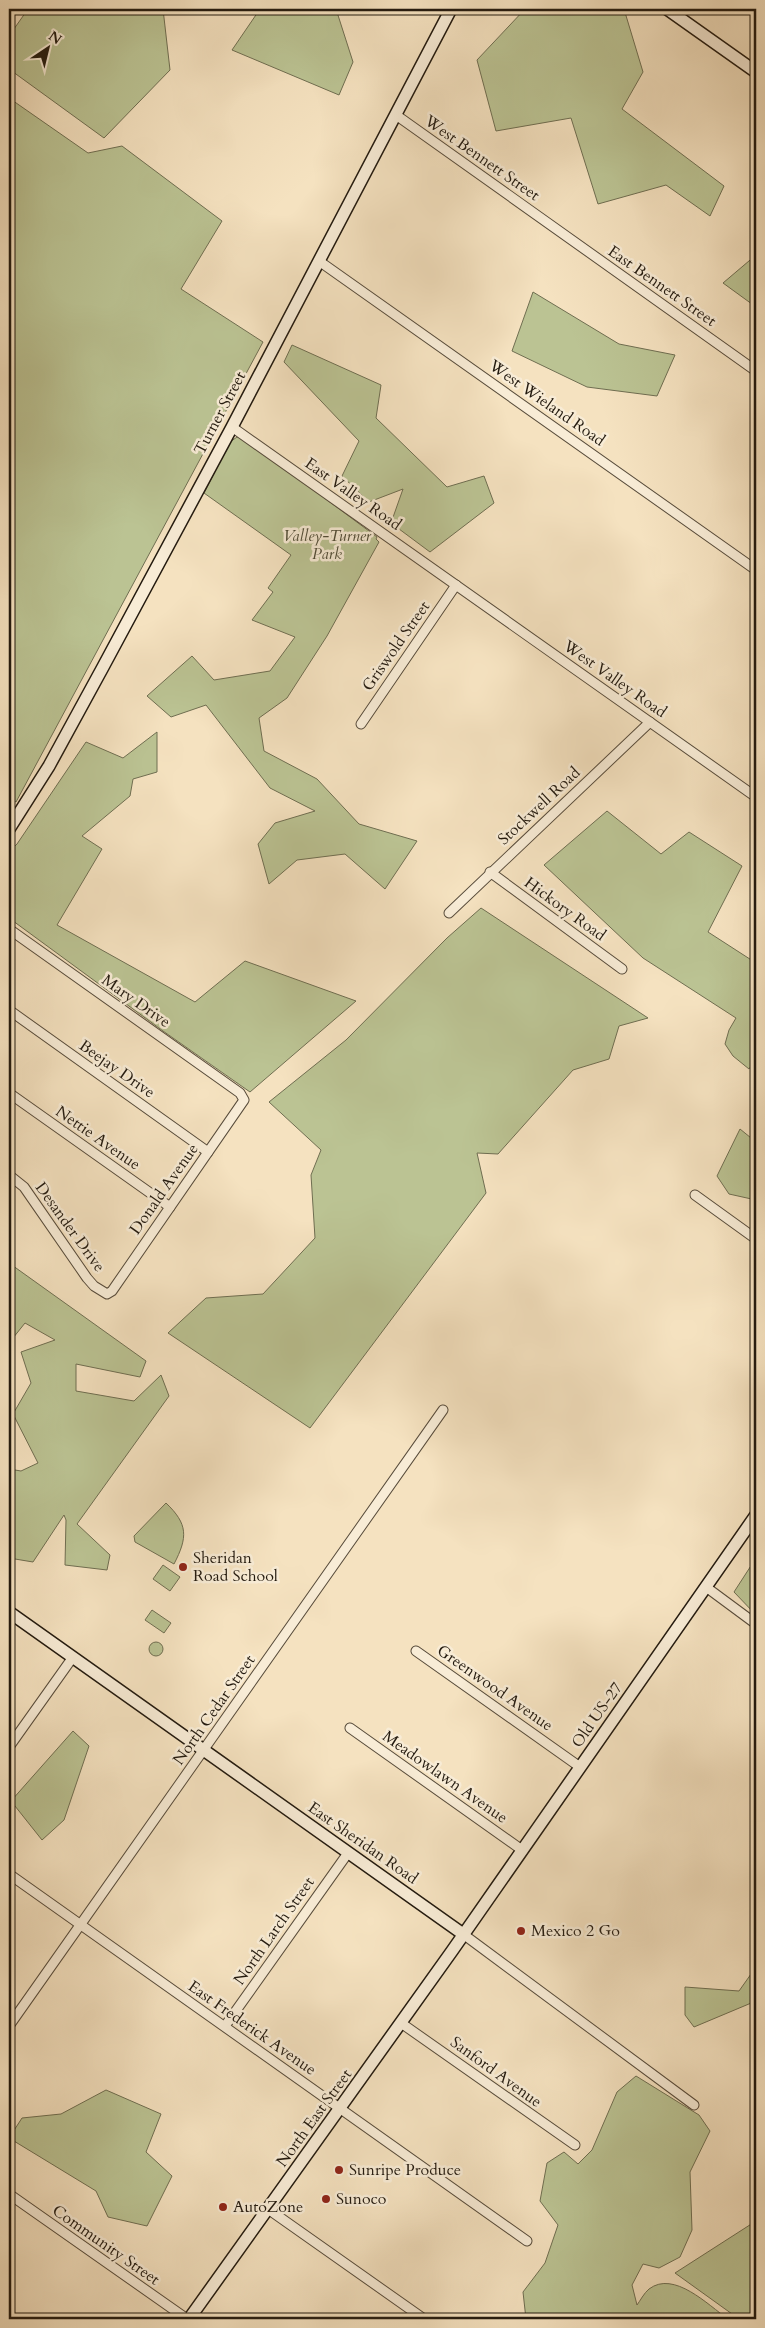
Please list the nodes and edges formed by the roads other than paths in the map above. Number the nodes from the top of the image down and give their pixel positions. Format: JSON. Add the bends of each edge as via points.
{"nodes":[{"id":1,"x":451,"y":9,"type":"edge"},
{"id":2,"x":667,"y":9,"type":"edge"},
{"id":3,"x":756,"y":72,"type":"edge"},
{"id":4,"x":396,"y":115,"type":"junction"},
{"id":5,"x":551,"y":226,"type":"joint"},
{"id":6,"x":319,"y":261,"type":"junction"},
{"id":7,"x":756,"y":371,"type":"edge"},
{"id":8,"x":232,"y":427,"type":"junction"},
{"id":9,"x":756,"y":570,"type":"edge"},
{"id":10,"x":456,"y":585,"type":"junction"},
{"id":11,"x":650,"y":722,"type":"junction"},
{"id":12,"x":361,"y":724,"type":"dead end"},
{"id":13,"x":756,"y":797,"type":"edge"},
{"id":14,"x":9,"y":829,"type":"edge"},
{"id":15,"x":490,"y":872,"type":"junction"},
{"id":16,"x":449,"y":913,"type":"dead end"},
{"id":17,"x":9,"y":929,"type":"edge"},
{"id":18,"x":622,"y":969,"type":"dead end"},
{"id":19,"x":9,"y":1010,"type":"edge"},
{"id":20,"x":9,"y":1093,"type":"edge"},
{"id":21,"x":244,"y":1100,"type":"joint"},
{"id":22,"x":208,"y":1152,"type":"junction"},
{"id":23,"x":9,"y":1176,"type":"edge"},
{"id":24,"x":695,"y":1195,"type":"dead end"},
{"id":25,"x":170,"y":1207,"type":"junction"},
{"id":26,"x":756,"y":1239,"type":"edge"},
{"id":27,"x":107,"y":1294,"type":"joint"},
{"id":28,"x":443,"y":1410,"type":"dead end"},
{"id":29,"x":756,"y":1515,"type":"edge"},
{"id":30,"x":706,"y":1587,"type":"junction"},
{"id":31,"x":9,"y":1612,"type":"edge"},
{"id":32,"x":756,"y":1624,"type":"edge"},
{"id":33,"x":416,"y":1651,"type":"dead end"},
{"id":34,"x":72,"y":1657,"type":"junction"},
{"id":35,"x":350,"y":1728,"type":"dead end"},
{"id":36,"x":9,"y":1748,"type":"edge"},
{"id":37,"x":204,"y":1750,"type":"junction"},
{"id":38,"x":580,"y":1767,"type":"junction"},
{"id":39,"x":522,"y":1850,"type":"junction"},
{"id":40,"x":348,"y":1853,"type":"junction"},
{"id":41,"x":756,"y":1855,"type":"edge"},
{"id":42,"x":756,"y":1864,"type":"edge"},
{"id":43,"x":9,"y":1874,"type":"edge"},
{"id":44,"x":81,"y":1925,"type":"junction"},
{"id":45,"x":462,"y":1934,"type":"junction"},
{"id":46,"x":401,"y":2023,"type":"junction"},
{"id":47,"x":9,"y":2026,"type":"edge"},
{"id":48,"x":225,"y":2026,"type":"junction"},
{"id":49,"x":694,"y":2105,"type":"dead end"},
{"id":50,"x":340,"y":2108,"type":"junction"},
{"id":51,"x":575,"y":2145,"type":"dead end"},
{"id":52,"x":9,"y":2194,"type":"edge"},
{"id":53,"x":268,"y":2209,"type":"junction"},
{"id":54,"x":527,"y":2240,"type":"dead end"},
{"id":55,"x":188,"y":2319,"type":"edge"},
{"id":56,"x":424,"y":2319,"type":"edge"}],
"edges":[{"from":1,"to":4,"type":"street","name":"Turner Street"},
{"from":2,"to":3,"type":"street"},
{"from":4,"to":5,"type":"street","name":"West Bennett Street"},
{"from":4,"to":6,"type":"street","name":"Turner Street"},
{"from":5,"to":7,"type":"street","name":"East Bennett Street"},
{"from":6,"to":8,"type":"street","name":"Turner Street"},
{"from":6,"to":9,"type":"street","name":"West Wieland Road"},
{"from":8,"to":10,"type":"street","name":"East Valley Road"},
{"from":8,"to":14,"type":"street","name":"Turner Street","via":[[53,758]]},
{"from":10,"to":11,"type":"street","name":"West Valley Road"},
{"from":10,"to":12,"type":"street","name":"Griswold Street"},
{"from":11,"to":13,"type":"street","name":"West Valley Road"},
{"from":11,"to":15,"type":"street","name":"Stockwell Road"},
{"from":15,"to":16,"type":"street","name":"Stockwell Road"},
{"from":15,"to":18,"type":"street","name":"Hickory Road"},
{"from":17,"to":21,"type":"street","name":"Mary Drive","via":[[240,1093]]},
{"from":19,"to":22,"type":"street","name":"Beejay Drive"},
{"from":20,"to":25,"type":"street","name":"Nettie Avenue"},
{"from":21,"to":22,"type":"street","name":"Donald Avenue"},
{"from":22,"to":25,"type":"street","name":"Donald Avenue"},
{"from":23,"to":27,"type":"street","name":"Desander Drive","via":[[24,1187],[90,1282]]},
{"from":24,"to":26,"type":"street"},
{"from":25,"to":27,"type":"street","name":"Donald Avenue"},
{"from":28,"to":37,"type":"street","name":"North Cedar Street"},
{"from":29,"to":30,"type":"street","name":"Old US-27"},
{"from":30,"to":32,"type":"street"},
{"from":30,"to":38,"type":"street","name":"Old US-27"},
{"from":31,"to":34,"type":"street","name":"East Sheridan Road"},
{"from":33,"to":38,"type":"street","name":"Greenwood Avenue"},
{"from":34,"to":36,"type":"street"},
{"from":34,"to":37,"type":"street","name":"East Sheridan Road"},
{"from":35,"to":39,"type":"street","name":"Meadowlawn Avenue"},
{"from":37,"to":40,"type":"street","name":"East Sheridan Road"},
{"from":37,"to":44,"type":"street","name":"North Cedar Street"},
{"from":38,"to":39,"type":"street","name":"Old US-27"},
{"from":39,"to":45,"type":"street","name":"Old US-27"},
{"from":40,"to":45,"type":"street","name":"East Sheridan Road"},
{"from":40,"to":48,"type":"street","name":"North Larch Street"},
{"from":41,"to":42,"type":"street"},
{"from":43,"to":44,"type":"street","name":"East Frederick Avenue"},
{"from":44,"to":47,"type":"street","name":"North Cedar Street"},
{"from":44,"to":48,"type":"street","name":"East Frederick Avenue"},
{"from":45,"to":46,"type":"street","name":"North East Street"},
{"from":45,"to":49,"type":"street","name":"East Sheridan Road"},
{"from":46,"to":50,"type":"street","name":"North East Street"},
{"from":46,"to":51,"type":"street","name":"Sanford Avenue"},
{"from":48,"to":50,"type":"street","name":"East Frederick Avenue"},
{"from":50,"to":53,"type":"street","name":"North East Street"},
{"from":50,"to":54,"type":"street","name":"East Frederick Avenue"},
{"from":52,"to":55,"type":"street","name":"Community Street"},
{"from":53,"to":55,"type":"street","name":"North East Street"},
{"from":53,"to":56,"type":"street"}]}
